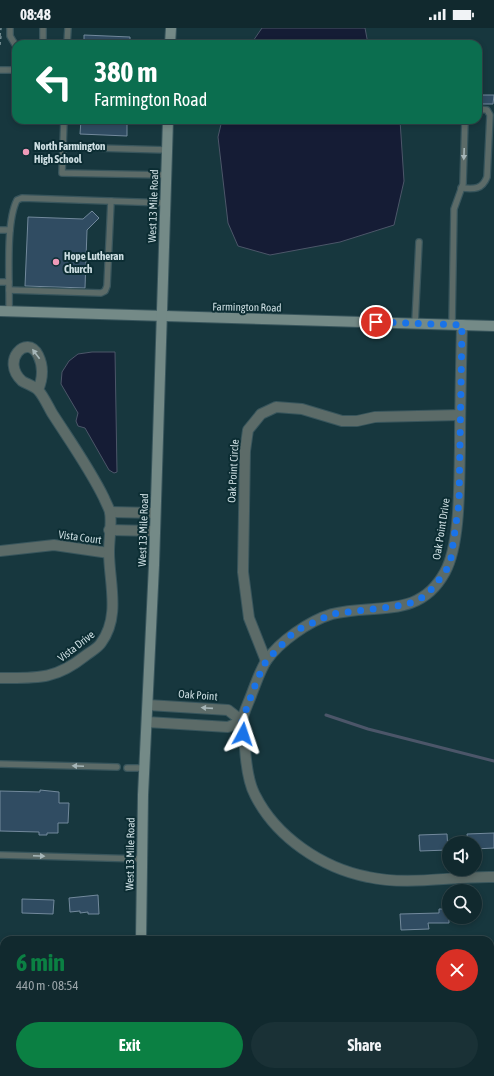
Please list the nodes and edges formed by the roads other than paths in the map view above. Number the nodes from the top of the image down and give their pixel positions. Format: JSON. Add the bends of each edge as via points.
{"nodes":[{"id":1,"x":10,"y":28,"type":"edge"},
{"id":2,"x":43,"y":28,"type":"edge"},
{"id":3,"x":68,"y":28,"type":"edge"},
{"id":4,"x":171,"y":28,"type":"edge"},
{"id":5,"x":12,"y":40,"type":"edge"},
{"id":6,"x":42,"y":40,"type":"edge"},
{"id":7,"x":67,"y":40,"type":"edge"},
{"id":8,"x":170,"y":40,"type":"edge"},
{"id":9,"x":0,"y":70,"type":"edge"},
{"id":10,"x":12,"y":70,"type":"edge"},
{"id":11,"x":482,"y":109,"type":"edge"},
{"id":12,"x":64,"y":124,"type":"edge"},
{"id":13,"x":168,"y":124,"type":"edge"},
{"id":14,"x":465,"y":124,"type":"edge"},
{"id":15,"x":63,"y":147,"type":"junction"},
{"id":16,"x":167,"y":150,"type":"junction"},
{"id":17,"x":166,"y":175,"type":"junction"},
{"id":18,"x":461,"y":188,"type":"junction"},
{"id":19,"x":111,"y":201,"type":"junction"},
{"id":20,"x":166,"y":203,"type":"junction"},
{"id":21,"x":0,"y":230,"type":"edge"},
{"id":22,"x":10,"y":230,"type":"junction"},
{"id":23,"x":419,"y":242,"type":"dead end"},
{"id":24,"x":0,"y":282,"type":"edge"},
{"id":25,"x":9,"y":282,"type":"junction"},
{"id":26,"x":9,"y":290,"type":"junction"},
{"id":27,"x":5,"y":311,"type":"edge"},
{"id":28,"x":162,"y":317,"type":"junction"},
{"id":29,"x":415,"y":323,"type":"junction"},
{"id":30,"x":457,"y":325,"type":"junction"},
{"id":31,"x":494,"y":326,"type":"edge"},
{"id":32,"x":38,"y":390,"type":"dead end"},
{"id":33,"x":460,"y":415,"type":"junction"},
{"id":34,"x":110,"y":512,"type":"junction"},
{"id":35,"x":154,"y":513,"type":"junction"},
{"id":36,"x":110,"y":530,"type":"junction"},
{"id":37,"x":154,"y":531,"type":"junction"},
{"id":38,"x":0,"y":551,"type":"edge"},
{"id":39,"x":109,"y":553,"type":"junction"},
{"id":40,"x":266,"y":661,"type":"junction"},
{"id":41,"x":0,"y":678,"type":"edge"},
{"id":42,"x":148,"y":705,"type":"junction"},
{"id":43,"x":242,"y":721,"type":"junction"},
{"id":44,"x":147,"y":722,"type":"junction"},
{"id":45,"x":0,"y":764,"type":"edge"},
{"id":46,"x":117,"y":767,"type":"dead end"},
{"id":47,"x":127,"y":768,"type":"dead end"},
{"id":48,"x":145,"y":768,"type":"junction"},
{"id":49,"x":0,"y":855,"type":"edge"},
{"id":50,"x":142,"y":859,"type":"junction"},
{"id":51,"x":494,"y":877,"type":"edge"},
{"id":52,"x":141,"y":936,"type":"edge"}],
"edges":[{"from":1,"to":5,"type":"lane"},
{"from":2,"to":6,"type":"lane"},
{"from":3,"to":7,"type":"lane"},
{"from":4,"to":8,"type":"street"},
{"from":9,"to":10,"type":"lane"},
{"from":11,"to":18,"type":"lane","via":[[487,110],[490,116],[487,177],[480,188]]},
{"from":12,"to":15,"type":"lane"},
{"from":13,"to":16,"type":"street","name":"West 13 Mile Road"},
{"from":14,"to":18,"type":"lane","one_way":true},
{"from":15,"to":16,"type":"lane"},
{"from":15,"to":17,"type":"lane","via":[[62,173]]},
{"from":16,"to":17,"type":"street","name":"West 13 Mile Road"},
{"from":17,"to":20,"type":"street","name":"West 13 Mile Road"},
{"from":18,"to":30,"type":"lane","via":[[454,209]]},
{"from":19,"to":20,"type":"lane"},
{"from":19,"to":22,"type":"lane","via":[[22,198],[17,200],[14,206]]},
{"from":19,"to":26,"type":"lane","via":[[105,291],[101,293]]},
{"from":20,"to":28,"type":"street","name":"West 13 Mile Road"},
{"from":21,"to":22,"type":"lane"},
{"from":22,"to":25,"type":"lane"},
{"from":23,"to":29,"type":"lane"},
{"from":24,"to":25,"type":"lane"},
{"from":25,"to":26,"type":"lane"},
{"from":26,"to":27,"type":"lane"},
{"from":27,"to":28,"type":"street","name":"Farmington Road"},
{"from":28,"to":29,"type":"street","name":"Farmington Road"},
{"from":28,"to":35,"type":"street","name":"West 13 Mile Road"},
{"from":29,"to":30,"type":"street","name":"Farmington Road"},
{"from":30,"to":31,"type":"street","name":"Farmington Road"},
{"from":30,"to":33,"type":"street","name":"Oak Point Drive"},
{"from":32,"to":34,"type":"street","name":"Vista Drive","via":[[98,486]]},
{"from":33,"to":40,"type":"street","name":"Oak Point Drive","via":[[459,503],[451,558],[440,580],[420,599],[405,605],[332,614],[295,631]]},
{"from":33,"to":40,"type":"street","name":"Oak Point Circle","via":[[375,417],[342,421],[302,409],[276,407],[261,414],[248,430],[245,451],[243,572],[249,618]]},
{"from":34,"to":35,"type":"street"},
{"from":34,"to":36,"type":"street","name":"Vista Drive"},
{"from":35,"to":37,"type":"street","name":"West 13 Mile Road"},
{"from":36,"to":37,"type":"street"},
{"from":36,"to":39,"type":"street","name":"Vista Drive"},
{"from":37,"to":42,"type":"street","name":"West 13 Mile Road"},
{"from":38,"to":39,"type":"street","name":"Vista Court","via":[[54,545]]},
{"from":39,"to":41,"type":"street","name":"Vista Drive","via":[[112,620],[100,644],[76,664],[60,673],[42,678]]},
{"from":40,"to":43,"type":"street","name":"Oak Point Drive"},
{"from":43,"to":42,"type":"street","name":"Oak Point","one_way":true,"via":[[228,710]]},
{"from":42,"to":44,"type":"street","name":"West 13 Mile Road"},
{"from":43,"to":44,"type":"street","via":[[228,727]]},
{"from":43,"to":51,"type":"street","name":"Oak Point Drive","via":[[246,762],[254,794],[291,840],[315,856],[339,869],[368,878],[419,880]]},
{"from":44,"to":48,"type":"street","name":"West 13 Mile Road"},
{"from":46,"to":45,"type":"lane","one_way":true},
{"from":47,"to":48,"type":"lane"},
{"from":48,"to":50,"type":"street","name":"West 13 Mile Road"},
{"from":49,"to":50,"type":"lane","one_way":true},
{"from":50,"to":52,"type":"street","name":"West 13 Mile Road"}]}
